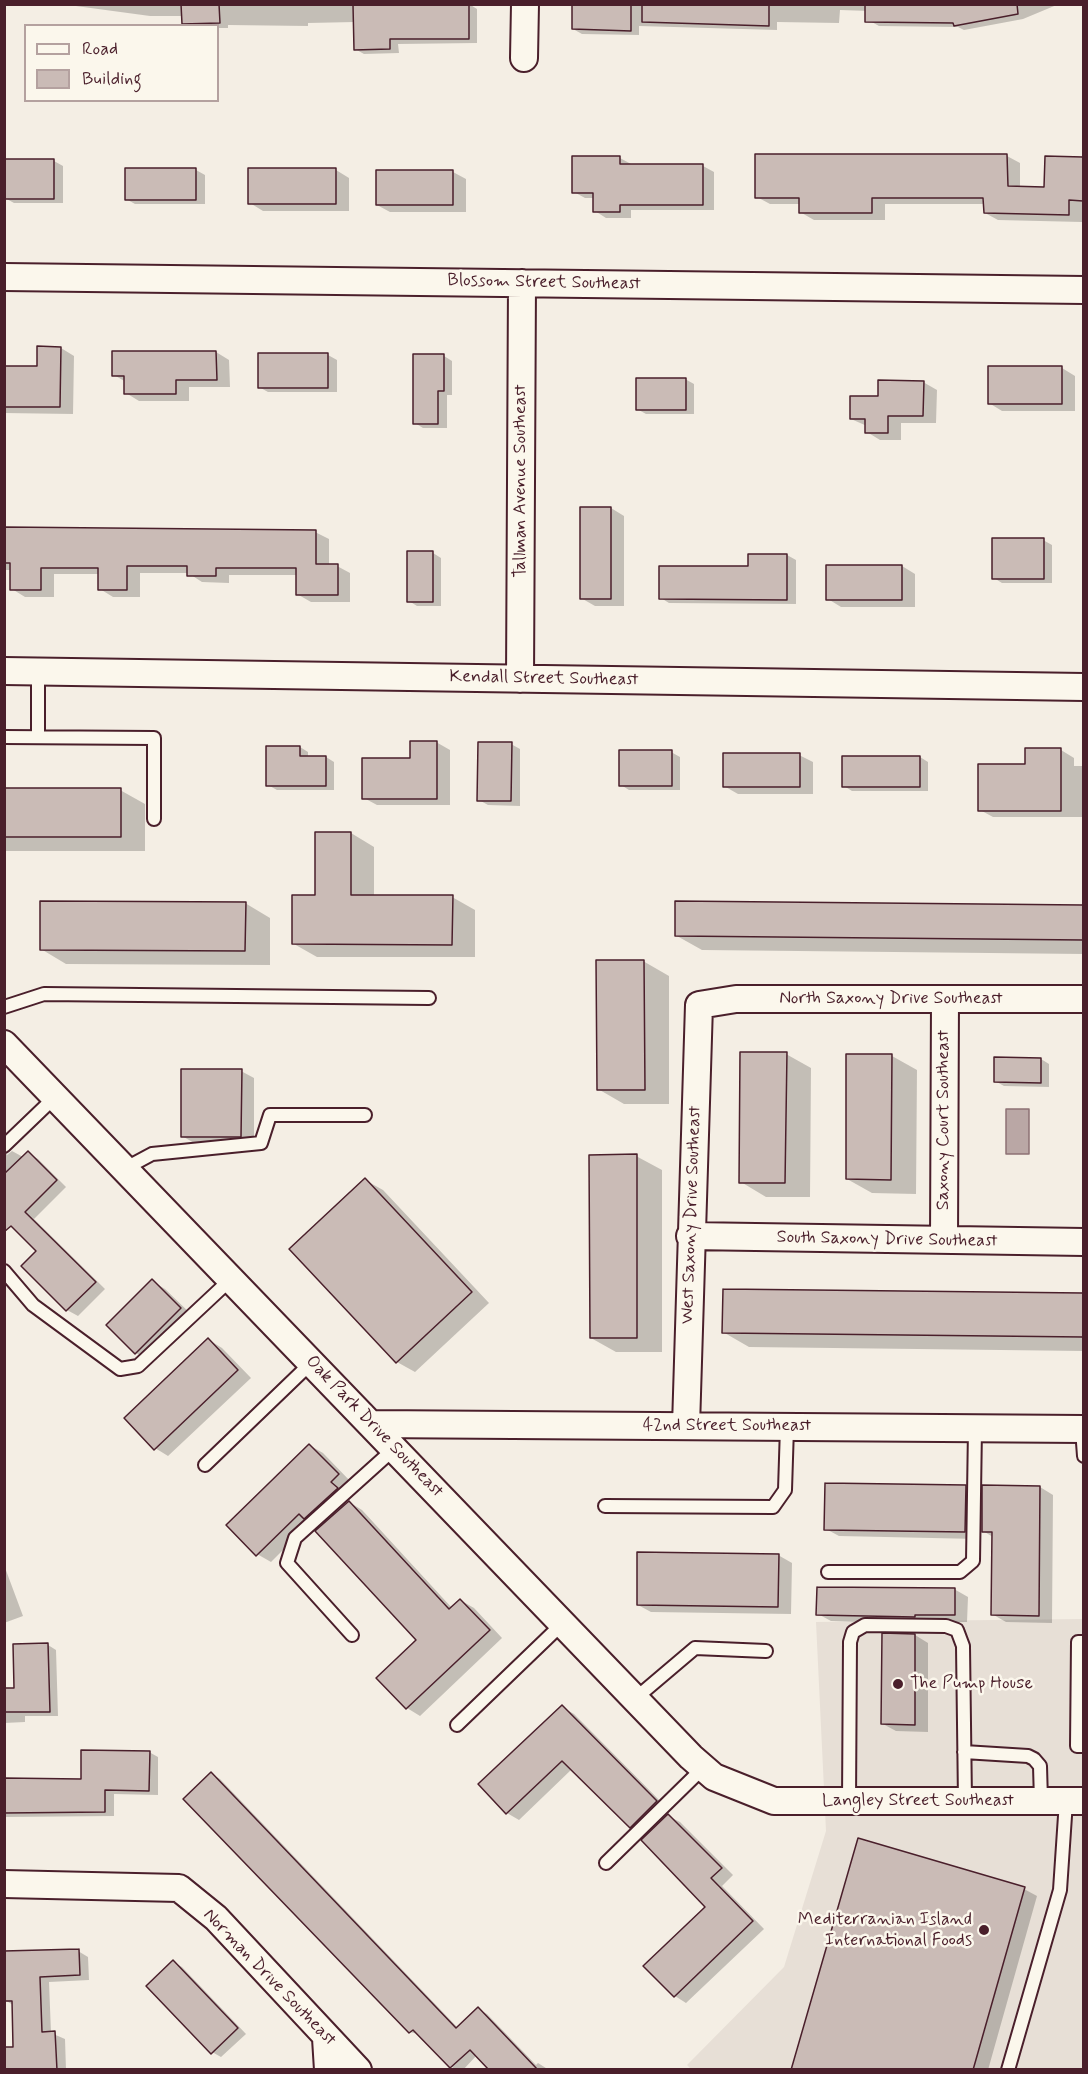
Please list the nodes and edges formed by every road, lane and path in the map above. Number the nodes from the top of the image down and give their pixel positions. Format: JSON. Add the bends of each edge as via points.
{"nodes":[{"id":1,"x":525,"y":4,"type":"edge"},
{"id":2,"x":524,"y":58,"type":"dead end"},
{"id":3,"x":4,"y":277,"type":"edge"},
{"id":4,"x":522,"y":283,"type":"junction"},
{"id":5,"x":1083,"y":290,"type":"edge"},
{"id":6,"x":4,"y":671,"type":"edge"},
{"id":7,"x":38,"y":671,"type":"junction"},
{"id":8,"x":520,"y":679,"type":"junction"},
{"id":9,"x":1083,"y":687,"type":"edge"},
{"id":10,"x":4,"y":737,"type":"edge"},
{"id":11,"x":38,"y":737,"type":"junction"},
{"id":12,"x":154,"y":819,"type":"dead end"},
{"id":13,"x":429,"y":998,"type":"dead end"},
{"id":14,"x":945,"y":999,"type":"junction"},
{"id":15,"x":1083,"y":999,"type":"edge"},
{"id":16,"x":699,"y":1005,"type":"joint"},
{"id":17,"x":4,"y":1007,"type":"edge"},
{"id":18,"x":4,"y":1044,"type":"edge"},
{"id":19,"x":56,"y":1097,"type":"junction"},
{"id":20,"x":365,"y":1115,"type":"dead end"},
{"id":21,"x":4,"y":1146,"type":"edge"},
{"id":22,"x":124,"y":1169,"type":"junction"},
{"id":23,"x":690,"y":1236,"type":"junction"},
{"id":24,"x":944,"y":1240,"type":"junction"},
{"id":25,"x":1083,"y":1242,"type":"edge"},
{"id":26,"x":4,"y":1270,"type":"edge"},
{"id":27,"x":231,"y":1280,"type":"junction"},
{"id":28,"x":311,"y":1363,"type":"junction"},
{"id":29,"x":371,"y":1424,"type":"junction"},
{"id":30,"x":686,"y":1426,"type":"junction"},
{"id":31,"x":787,"y":1427,"type":"junction"},
{"id":32,"x":975,"y":1428,"type":"junction"},
{"id":33,"x":1083,"y":1429,"type":"edge"},
{"id":34,"x":395,"y":1448,"type":"junction"},
{"id":35,"x":1083,"y":1456,"type":"edge"},
{"id":36,"x":205,"y":1465,"type":"dead end"},
{"id":37,"x":605,"y":1506,"type":"dead end"},
{"id":38,"x":828,"y":1572,"type":"dead end"},
{"id":39,"x":563,"y":1623,"type":"junction"},
{"id":40,"x":352,"y":1635,"type":"dead end"},
{"id":41,"x":1083,"y":1642,"type":"edge"},
{"id":42,"x":766,"y":1651,"type":"dead end"},
{"id":43,"x":636,"y":1698,"type":"junction"},
{"id":44,"x":457,"y":1725,"type":"dead end"},
{"id":45,"x":1083,"y":1746,"type":"edge"},
{"id":46,"x":964,"y":1752,"type":"junction"},
{"id":47,"x":703,"y":1767,"type":"junction"},
{"id":48,"x":754,"y":1795,"type":"joint"},
{"id":49,"x":849,"y":1801,"type":"junction"},
{"id":50,"x":965,"y":1801,"type":"junction"},
{"id":51,"x":1063,"y":1801,"type":"edge"},
{"id":52,"x":606,"y":1863,"type":"dead end"},
{"id":53,"x":4,"y":1884,"type":"edge"},
{"id":54,"x":326,"y":2038,"type":"junction"},
{"id":55,"x":328,"y":2070,"type":"edge"},
{"id":56,"x":358,"y":2070,"type":"edge"},
{"id":57,"x":1008,"y":2070,"type":"edge"}],
"edges":[{"from":1,"to":2,"type":"street"},
{"from":3,"to":4,"type":"street","name":"Blossom Street Southeast"},
{"from":4,"to":5,"type":"street","name":"Blossom Street Southeast"},
{"from":4,"to":8,"type":"street","name":"Tallman Avenue Southeast"},
{"from":6,"to":7,"type":"street","name":"Kendall Street Southeast"},
{"from":7,"to":8,"type":"street","name":"Kendall Street Southeast"},
{"from":7,"to":11,"type":"lane"},
{"from":8,"to":9,"type":"street","name":"Kendall Street Southeast"},
{"from":10,"to":11,"type":"lane"},
{"from":11,"to":12,"type":"lane","via":[[154,738]]},
{"from":13,"to":17,"type":"lane","via":[[44,994]]},
{"from":14,"to":15,"type":"street","name":"North Saxony Drive Southeast"},
{"from":14,"to":16,"type":"street","name":"North Saxony Drive Southeast","via":[[736,999]]},
{"from":14,"to":24,"type":"street","name":"Saxony Court Southeast"},
{"from":16,"to":23,"type":"street","name":"West Saxony Drive Southeast"},
{"from":18,"to":19,"type":"street","name":"Oak Park Drive Southeast"},
{"from":19,"to":21,"type":"lane"},
{"from":19,"to":22,"type":"street","name":"Oak Park Drive Southeast"},
{"from":20,"to":22,"type":"lane","via":[[270,1114],[261,1143],[152,1154]]},
{"from":22,"to":27,"type":"street","name":"Oak Park Drive Southeast"},
{"from":23,"to":24,"type":"street","name":"South Saxony Drive Southeast"},
{"from":23,"to":30,"type":"street","name":"West Saxony Drive Southeast"},
{"from":24,"to":25,"type":"street","name":"South Saxony Drive Southeast"},
{"from":26,"to":27,"type":"lane","via":[[33,1305],[120,1369],[138,1366]]},
{"from":27,"to":28,"type":"street","name":"Oak Park Drive Southeast"},
{"from":28,"to":29,"type":"street","name":"Oak Park Drive Southeast"},
{"from":28,"to":36,"type":"lane"},
{"from":29,"to":30,"type":"street","name":"42nd Street Southeast"},
{"from":29,"to":34,"type":"street","name":"Oak Park Drive Southeast"},
{"from":30,"to":31,"type":"street","name":"42nd Street Southeast"},
{"from":31,"to":32,"type":"street","name":"42nd Street Southeast"},
{"from":31,"to":37,"type":"lane","via":[[786,1490],[773,1507]]},
{"from":32,"to":33,"type":"street","name":"42nd Street Southeast"},
{"from":32,"to":38,"type":"lane","via":[[973,1561],[960,1572]]},
{"from":33,"to":35,"type":"lane"},
{"from":34,"to":39,"type":"street","name":"Oak Park Drive Southeast"},
{"from":34,"to":40,"type":"lane","via":[[295,1538],[288,1563]]},
{"from":39,"to":43,"type":"street","name":"Oak Park Drive Southeast"},
{"from":39,"to":44,"type":"lane"},
{"from":41,"to":45,"type":"lane","via":[[1078,1642],[1077,1746]]},
{"from":42,"to":43,"type":"lane","via":[[695,1648]]},
{"from":43,"to":47,"type":"street","name":"Oak Park Drive Southeast"},
{"from":46,"to":49,"type":"lane","via":[[963,1646],[957,1630],[946,1626],[866,1625],[853,1632],[850,1642]]},
{"from":46,"to":50,"type":"lane"},
{"from":46,"to":51,"type":"lane","via":[[1028,1756],[1040,1766]]},
{"from":47,"to":48,"type":"street","name":"Oak Park Drive Southeast","via":[[714,1777]]},
{"from":47,"to":52,"type":"lane"},
{"from":48,"to":49,"type":"street","name":"Langley Street Southeast","via":[[774,1801]]},
{"from":49,"to":50,"type":"street","name":"Langley Street Southeast"},
{"from":50,"to":51,"type":"street","name":"Langley Street Southeast"},
{"from":51,"to":57,"type":"lane","via":[[1060,1890]]},
{"from":53,"to":54,"type":"street","name":"Norman Drive Southeast","via":[[179,1888],[242,1944]]},
{"from":54,"to":55,"type":"street"},
{"from":54,"to":56,"type":"street","name":"Norman Drive Southeast"}]}
